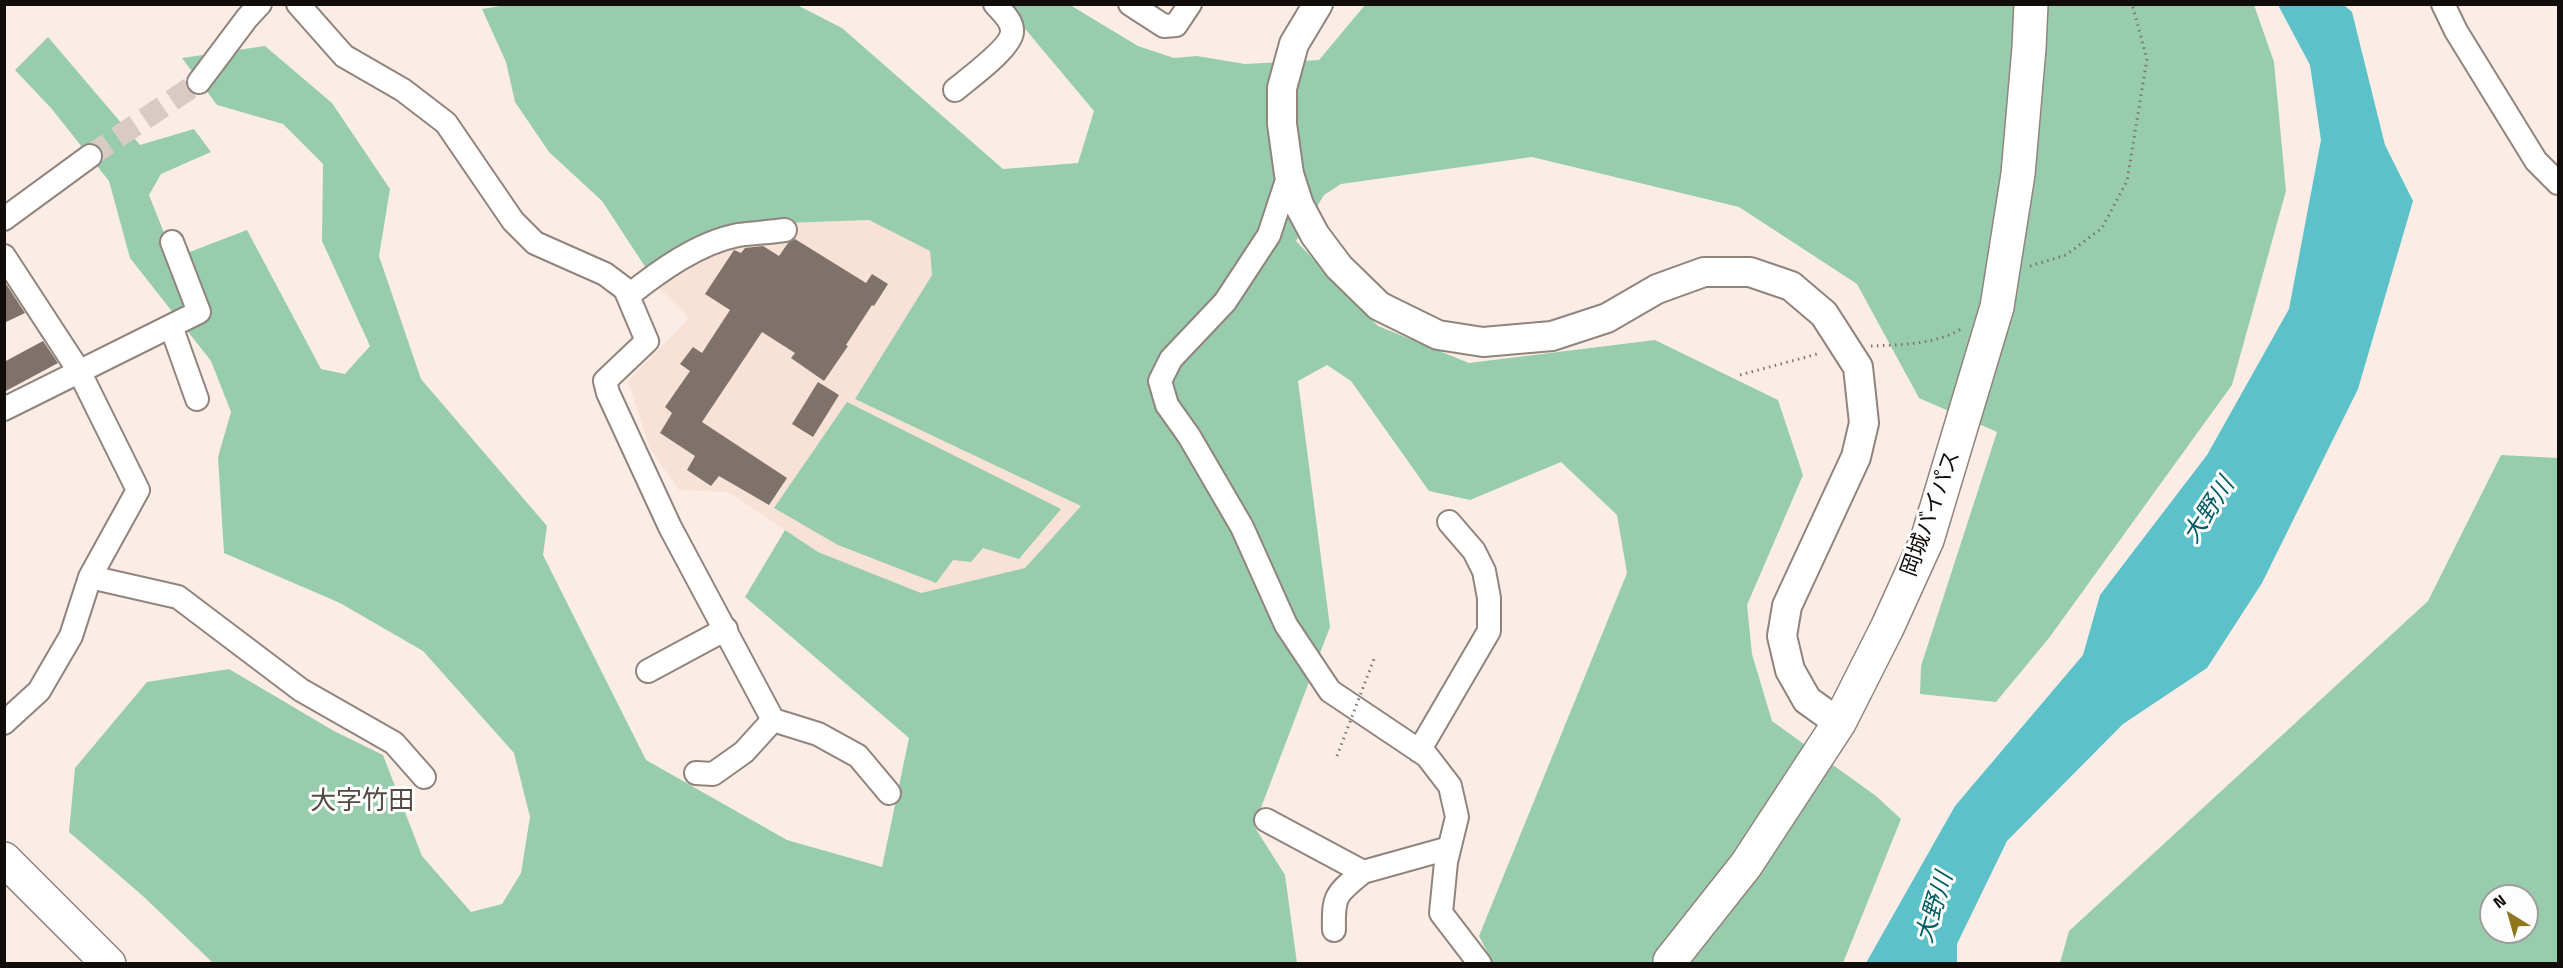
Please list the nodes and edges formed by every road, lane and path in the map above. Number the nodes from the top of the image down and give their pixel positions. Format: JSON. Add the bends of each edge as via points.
{"nodes":[{"id":1,"x":260,"y":4,"type":"edge"},
{"id":2,"x":298,"y":4,"type":"edge"},
{"id":3,"x":995,"y":4,"type":"edge"},
{"id":4,"x":1130,"y":4,"type":"edge"},
{"id":5,"x":1190,"y":4,"type":"edge"},
{"id":6,"x":1318,"y":4,"type":"edge"},
{"id":7,"x":2031,"y":4,"type":"edge"},
{"id":8,"x":2132,"y":4,"type":"edge"},
{"id":9,"x":2443,"y":4,"type":"edge"},
{"id":10,"x":199,"y":82,"type":"tunnel mouth"},
{"id":11,"x":955,"y":90,"type":"dead end"},
{"id":12,"x":90,"y":156,"type":"tunnel mouth"},
{"id":13,"x":1289,"y":174,"type":"junction"},
{"id":14,"x":2559,"y":183,"type":"edge"},
{"id":15,"x":4,"y":219,"type":"edge"},
{"id":16,"x":785,"y":230,"type":"dead end"},
{"id":17,"x":172,"y":242,"type":"dead end"},
{"id":18,"x":4,"y":256,"type":"edge"},
{"id":19,"x":2026,"y":267,"type":"dead end"},
{"id":20,"x":628,"y":296,"type":"junction"},
{"id":21,"x":1997,"y":307,"type":"junction"},
{"id":22,"x":171,"y":326,"type":"junction"},
{"id":23,"x":1844,"y":347,"type":"junction"},
{"id":24,"x":79,"y":371,"type":"junction"},
{"id":25,"x":1740,"y":375,"type":"dead end"},
{"id":26,"x":197,"y":399,"type":"dead end"},
{"id":27,"x":4,"y":409,"type":"edge"},
{"id":28,"x":1449,"y":522,"type":"dead end"},
{"id":29,"x":90,"y":577,"type":"junction"},
{"id":30,"x":726,"y":629,"type":"junction"},
{"id":31,"x":1374,"y":659,"type":"dead end"},
{"id":32,"x":648,"y":671,"type":"dead end"},
{"id":33,"x":774,"y":720,"type":"junction"},
{"id":34,"x":4,"y":723,"type":"edge"},
{"id":35,"x":1839,"y":723,"type":"junction"},
{"id":36,"x":1419,"y":751,"type":"junction"},
{"id":37,"x":1337,"y":756,"type":"dead end"},
{"id":38,"x":696,"y":773,"type":"dead end"},
{"id":39,"x":424,"y":777,"type":"dead end"},
{"id":40,"x":889,"y":793,"type":"dead end"},
{"id":41,"x":1266,"y":820,"type":"dead end"},
{"id":42,"x":1449,"y":848,"type":"junction"},
{"id":43,"x":4,"y":859,"type":"edge"},
{"id":44,"x":1363,"y":872,"type":"junction"},
{"id":45,"x":1334,"y":930,"type":"dead end"},
{"id":46,"x":1670,"y":961,"type":"dead end"},
{"id":47,"x":110,"y":963,"type":"edge"},
{"id":48,"x":1480,"y":963,"type":"edge"}],
"edges":[{"from":1,"to":10,"type":"street"},
{"from":2,"to":20,"type":"street","via":[[345,56],[403,90],[447,123],[513,221],[535,243],[605,274]]},
{"from":3,"to":11,"type":"street","via":[[1009,19],[1012,32],[1008,44]]},
{"from":4,"to":5,"type":"street","via":[[1164,26],[1176,25]]},
{"from":6,"to":13,"type":"street","via":[[1294,44],[1282,88]]},
{"from":7,"to":21,"type":"main road","name":"岡城バイパス","via":[[2018,174]]},
{"from":8,"to":19,"type":"path","via":[[2147,59],[2127,182],[2102,228],[2066,255]]},
{"from":9,"to":14,"type":"street","via":[[2456,32],[2536,161]]},
{"from":12,"to":15,"type":"street"},
{"from":13,"to":23,"type":"street","via":[[1315,235],[1339,267],[1379,306],[1438,334],[1483,342],[1552,336],[1607,318],[1657,290],[1704,272],[1750,272],[1791,286],[1824,314]]},
{"from":13,"to":36,"type":"street","via":[[1269,235],[1225,302],[1171,359],[1160,381],[1167,405],[1242,527],[1286,625],[1330,691]]},
{"from":16,"to":20,"type":"street","via":[[736,236],[703,248],[656,274]]},
{"from":17,"to":22,"type":"street","via":[[199,312]]},
{"from":18,"to":24,"type":"street"},
{"from":20,"to":30,"type":"street","via":[[647,341],[605,381],[608,393],[670,527]]},
{"from":21,"to":23,"type":"path","via":[[1948,337],[1901,345]]},
{"from":21,"to":35,"type":"main road","name":"岡城バイパス","via":[[1927,540]]},
{"from":22,"to":24,"type":"street"},
{"from":22,"to":26,"type":"street"},
{"from":23,"to":25,"type":"path"},
{"from":23,"to":35,"type":"street","via":[[1858,367],[1864,423],[1856,457],[1787,606],[1782,636],[1790,670],[1807,700]]},
{"from":24,"to":27,"type":"street"},
{"from":24,"to":29,"type":"street","via":[[138,490]]},
{"from":28,"to":36,"type":"street","via":[[1474,551],[1484,571],[1489,631]]},
{"from":29,"to":34,"type":"street","via":[[71,636],[39,691]]},
{"from":29,"to":39,"type":"street","via":[[178,597],[301,690],[394,743]]},
{"from":30,"to":32,"type":"street"},
{"from":30,"to":33,"type":"street"},
{"from":31,"to":37,"type":"path","bridge":true},
{"from":33,"to":38,"type":"street","via":[[744,752],[713,774]]},
{"from":33,"to":40,"type":"street","via":[[818,734],[858,756]]},
{"from":35,"to":46,"type":"main road","name":"岡城バイパス","via":[[1746,865]]},
{"from":36,"to":42,"type":"street","via":[[1450,786],[1457,817]]},
{"from":41,"to":44,"type":"street"},
{"from":42,"to":44,"type":"street"},
{"from":42,"to":48,"type":"street","via":[[1441,913]]},
{"from":43,"to":47,"type":"main road"},
{"from":44,"to":45,"type":"street","via":[[1341,890],[1333,904]]}]}
